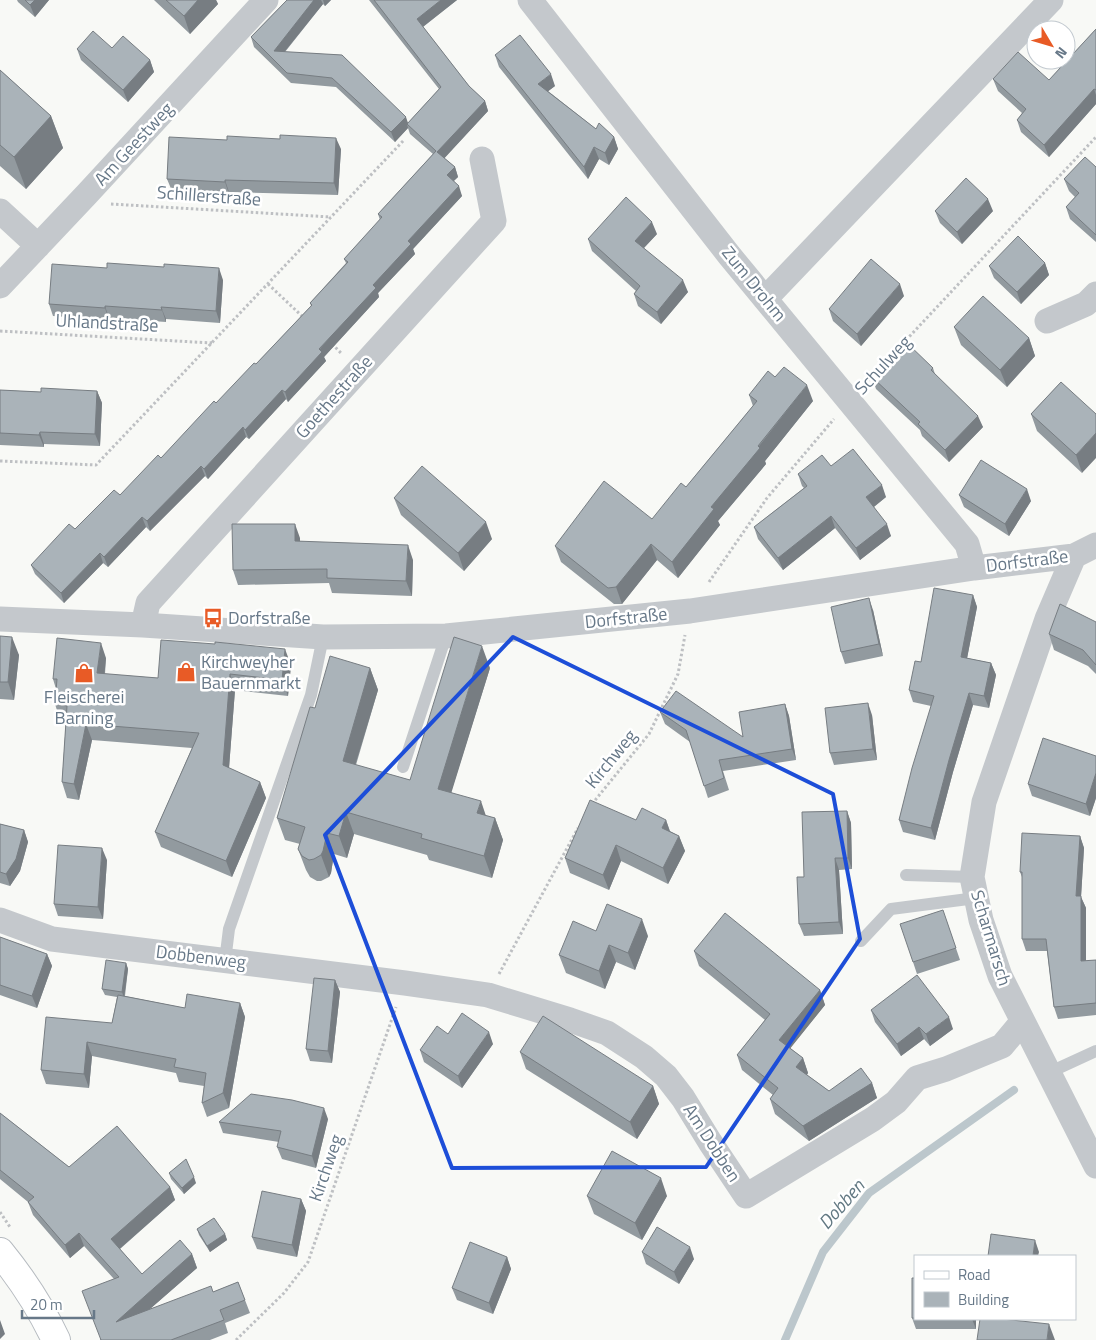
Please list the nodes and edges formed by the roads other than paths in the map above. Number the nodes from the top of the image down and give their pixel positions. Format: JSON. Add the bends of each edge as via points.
{"nodes":[{"id":1,"x":266,"y":0,"type":"edge"},
{"id":2,"x":530,"y":0,"type":"edge"},
{"id":3,"x":1051,"y":0,"type":"edge"},
{"id":4,"x":482,"y":159,"type":"dead end"},
{"id":5,"x":0,"y":212,"type":"edge"},
{"id":6,"x":38,"y":246,"type":"junction"},
{"id":7,"x":0,"y":286,"type":"edge"},
{"id":8,"x":1096,"y":294,"type":"edge"},
{"id":9,"x":765,"y":299,"type":"junction"},
{"id":10,"x":1048,"y":321,"type":"dead end"},
{"id":11,"x":1085,"y":551,"type":"edge"},
{"id":12,"x":974,"y":568,"type":"junction"},
{"id":13,"x":0,"y":618,"type":"edge"},
{"id":14,"x":143,"y":625,"type":"junction"},
{"id":15,"x":446,"y":636,"type":"junction"},
{"id":16,"x":323,"y":637,"type":"junction"},
{"id":17,"x":403,"y":767,"type":"dead end"},
{"id":18,"x":906,"y":875,"type":"dead end"},
{"id":19,"x":974,"y":887,"type":"junction"},
{"id":20,"x":0,"y":920,"type":"edge"},
{"id":21,"x":861,"y":941,"type":"dead end"},
{"id":22,"x":225,"y":960,"type":"junction"},
{"id":23,"x":405,"y":983,"type":"joint"},
{"id":24,"x":1022,"y":1022,"type":"junction"},
{"id":25,"x":1096,"y":1052,"type":"edge"},
{"id":26,"x":1048,"y":1073,"type":"junction"},
{"id":27,"x":1096,"y":1166,"type":"edge"},
{"id":28,"x":0,"y":1252,"type":"edge"},
{"id":29,"x":56,"y":1340,"type":"edge"}],
"edges":[{"from":1,"to":6,"type":"street","name":"Am Geestweg"},
{"from":2,"to":9,"type":"street","name":"Zum Drohm"},
{"from":3,"to":9,"type":"street"},
{"from":4,"to":14,"type":"street","name":"Goethestraße","via":[[494,221],[148,603]]},
{"from":5,"to":6,"type":"street"},
{"from":6,"to":7,"type":"street","name":"Am Geestweg"},
{"from":8,"to":10,"type":"street","via":[[1086,304]]},
{"from":9,"to":12,"type":"street","name":"Zum Drohm","via":[[967,544]]},
{"from":11,"to":12,"type":"street","name":"Dorfstraße"},
{"from":11,"to":19,"type":"street","name":"Scharmarsch","via":[[1047,620],[984,802]]},
{"from":12,"to":15,"type":"street","name":"Dorfstraße","via":[[690,611]]},
{"from":13,"to":14,"type":"street","name":"Dorfstraße"},
{"from":14,"to":16,"type":"street","name":"Dorfstraße"},
{"from":15,"to":16,"type":"street","name":"Dorfstraße"},
{"from":15,"to":17,"type":"lane"},
{"from":16,"to":22,"type":"lane","via":[[311,694],[229,929]]},
{"from":18,"to":19,"type":"lane"},
{"from":19,"to":21,"type":"lane","via":[[891,909]]},
{"from":19,"to":24,"type":"street","name":"Scharmarsch","via":[[981,920],[1000,976]]},
{"from":20,"to":22,"type":"street","name":"Dobbenweg","via":[[52,939]]},
{"from":22,"to":23,"type":"street","name":"Dobbenweg"},
{"from":23,"to":24,"type":"street","name":"Am Dobben","via":[[488,995],[607,1033],[666,1076],[746,1196],[873,1119],[896,1102],[917,1078],[1002,1046]]},
{"from":24,"to":26,"type":"street","name":"Scharmarsch"},
{"from":25,"to":26,"type":"lane"},
{"from":26,"to":27,"type":"street","name":"Scharmarsch"},
{"from":28,"to":29,"type":"main road","via":[[24,1283]]}]}
